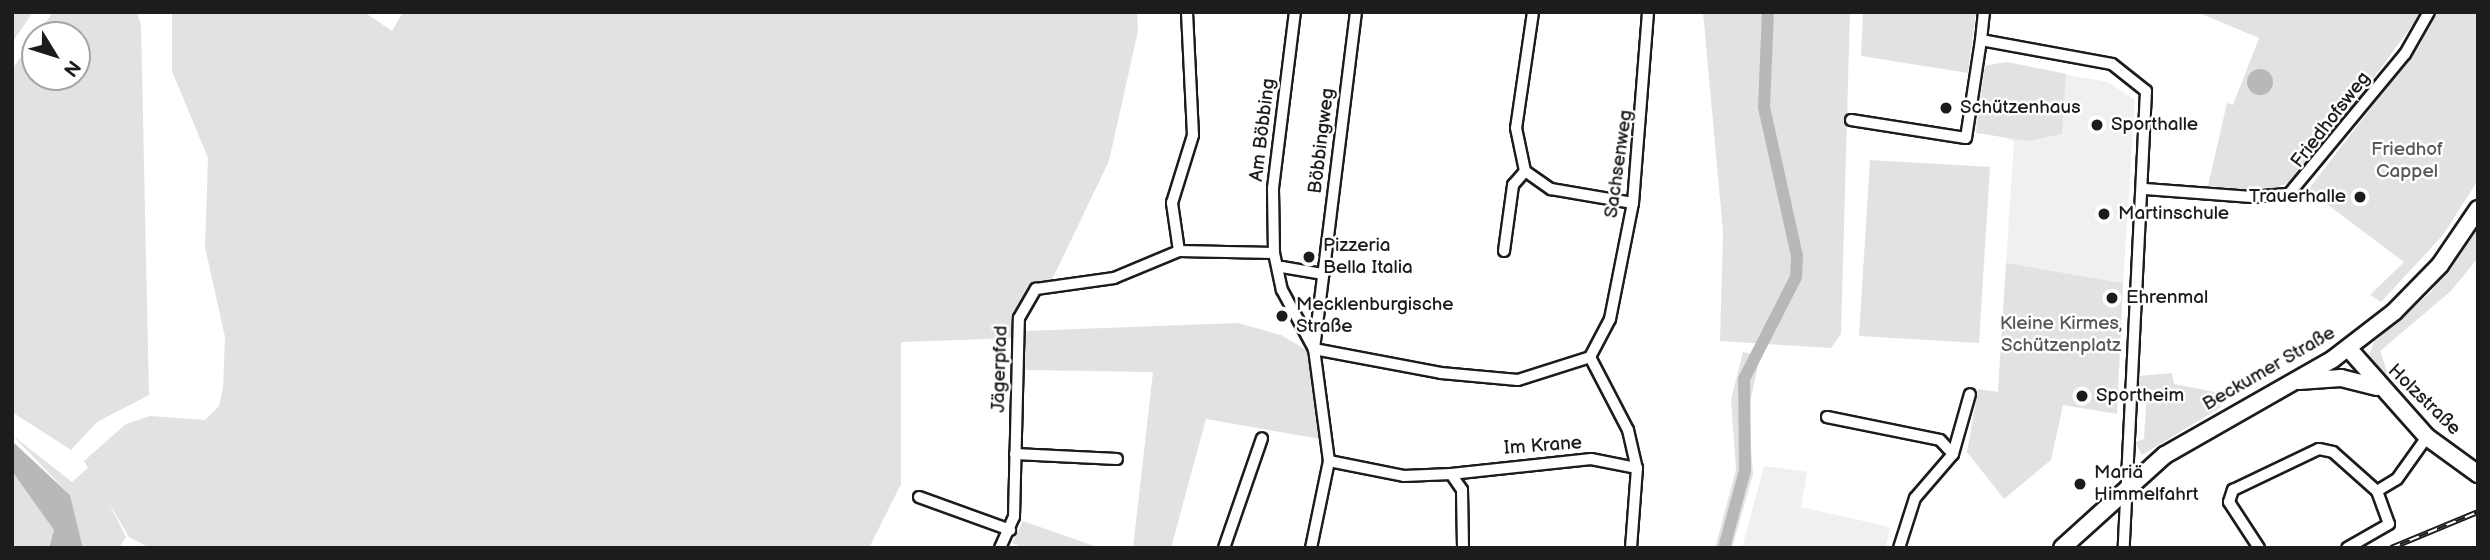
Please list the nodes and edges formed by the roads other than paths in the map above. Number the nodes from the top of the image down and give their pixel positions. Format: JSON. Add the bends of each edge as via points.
{"nodes":[{"id":1,"x":1187,"y":12,"type":"edge"},
{"id":2,"x":1295,"y":12,"type":"edge"},
{"id":3,"x":1356,"y":12,"type":"edge"},
{"id":4,"x":1533,"y":12,"type":"edge"},
{"id":5,"x":1648,"y":12,"type":"edge"},
{"id":6,"x":1984,"y":12,"type":"edge"},
{"id":7,"x":2429,"y":12,"type":"edge"},
{"id":8,"x":1981,"y":40,"type":"junction"},
{"id":9,"x":1851,"y":120,"type":"dead end"},
{"id":10,"x":1525,"y":172,"type":"junction"},
{"id":11,"x":2146,"y":189,"type":"junction"},
{"id":12,"x":1633,"y":202,"type":"junction"},
{"id":13,"x":2478,"y":209,"type":"edge"},
{"id":14,"x":1179,"y":251,"type":"junction"},
{"id":15,"x":1504,"y":251,"type":"dead end"},
{"id":16,"x":1273,"y":253,"type":"junction"},
{"id":17,"x":1282,"y":267,"type":"junction"},
{"id":18,"x":1323,"y":274,"type":"junction"},
{"id":19,"x":2348,"y":348,"type":"junction"},
{"id":20,"x":1314,"y":349,"type":"junction"},
{"id":21,"x":1590,"y":357,"type":"junction"},
{"id":22,"x":2293,"y":382,"type":"junction"},
{"id":23,"x":2376,"y":387,"type":"junction"},
{"id":24,"x":1970,"y":394,"type":"dead end"},
{"id":25,"x":1827,"y":417,"type":"dead end"},
{"id":26,"x":2427,"y":437,"type":"junction"},
{"id":27,"x":1262,"y":438,"type":"dead end"},
{"id":28,"x":1015,"y":454,"type":"junction"},
{"id":29,"x":1953,"y":454,"type":"junction"},
{"id":30,"x":1116,"y":459,"type":"dead end"},
{"id":31,"x":1329,"y":461,"type":"junction"},
{"id":32,"x":1637,"y":468,"type":"junction"},
{"id":33,"x":1451,"y":474,"type":"junction"},
{"id":34,"x":2478,"y":474,"type":"edge"},
{"id":35,"x":2128,"y":487,"type":"junction"},
{"id":36,"x":2377,"y":491,"type":"junction"},
{"id":37,"x":919,"y":497,"type":"dead end"},
{"id":38,"x":1010,"y":530,"type":"junction"},
{"id":39,"x":1000,"y":548,"type":"edge"},
{"id":40,"x":1224,"y":548,"type":"edge"},
{"id":41,"x":1311,"y":548,"type":"edge"},
{"id":42,"x":1463,"y":548,"type":"edge"},
{"id":43,"x":1631,"y":548,"type":"edge"},
{"id":44,"x":1899,"y":548,"type":"edge"},
{"id":45,"x":2062,"y":548,"type":"edge"},
{"id":46,"x":2124,"y":548,"type":"edge"},
{"id":47,"x":2259,"y":548,"type":"edge"},
{"id":48,"x":2347,"y":548,"type":"edge"}],
"edges":[{"from":1,"to":14,"type":"street","via":[[1193,135],[1172,204]]},
{"from":2,"to":16,"type":"street","name":"Am Böbbing","via":[[1273,188]]},
{"from":3,"to":18,"type":"street","name":"Böbbingweg"},
{"from":4,"to":10,"type":"street","via":[[1516,128]]},
{"from":5,"to":12,"type":"street","name":"Sachsenweg"},
{"from":6,"to":8,"type":"street"},
{"from":7,"to":11,"type":"street","name":"Friedhofsweg","via":[[2405,54],[2289,194],[2252,197]]},
{"from":8,"to":9,"type":"street","via":[[1966,138]]},
{"from":8,"to":11,"type":"street","via":[[2127,70],[2150,103]]},
{"from":10,"to":12,"type":"street","via":[[1551,189]]},
{"from":10,"to":15,"type":"street","via":[[1513,185]]},
{"from":11,"to":35,"type":"street"},
{"from":12,"to":21,"type":"street","name":"Sachsenweg","via":[[1610,319]]},
{"from":13,"to":19,"type":"main road","name":"Beckumer Straße","via":[[2422,285]]},
{"from":14,"to":16,"type":"street"},
{"from":14,"to":28,"type":"street","name":"Jägerpfad","via":[[1114,278],[1035,289],[1019,318]]},
{"from":16,"to":17,"type":"street"},
{"from":17,"to":18,"type":"street"},
{"from":17,"to":20,"type":"street","name":"Böbbingweg","via":[[1282,290]]},
{"from":18,"to":20,"type":"street","name":"Böbbingweg"},
{"from":19,"to":22,"type":"main road","name":"Beckumer Straße"},
{"from":19,"to":23,"type":"main road","name":"Holzstraße"},
{"from":20,"to":21,"type":"street","via":[[1441,373],[1518,380]]},
{"from":20,"to":31,"type":"street","name":"Böbbingweg"},
{"from":21,"to":32,"type":"street","via":[[1628,430]]},
{"from":22,"to":23,"type":"main road","via":[[2341,378]]},
{"from":22,"to":35,"type":"main road","name":"Beckumer Straße","via":[[2165,455]]},
{"from":23,"to":26,"type":"main road","name":"Holzstraße"},
{"from":24,"to":29,"type":"street"},
{"from":25,"to":29,"type":"street","via":[[1940,440]]},
{"from":26,"to":34,"type":"main road","name":"Holzstraße"},
{"from":26,"to":36,"type":"street","via":[[2397,479]]},
{"from":27,"to":40,"type":"street"},
{"from":28,"to":30,"type":"street"},
{"from":28,"to":38,"type":"street","name":"Jägerpfad"},
{"from":29,"to":44,"type":"street","via":[[1915,498]]},
{"from":31,"to":33,"type":"street","name":"Im Krane","via":[[1404,476]]},
{"from":31,"to":41,"type":"street","name":"Böbbingweg"},
{"from":32,"to":33,"type":"street","name":"Im Krane","via":[[1591,459]]},
{"from":32,"to":43,"type":"street"},
{"from":33,"to":42,"type":"street","via":[[1462,490]]},
{"from":35,"to":45,"type":"main road","name":"Beckumer Straße"},
{"from":35,"to":46,"type":"street"},
{"from":36,"to":47,"type":"street","via":[[2333,452],[2319,449],[2283,462],[2242,483],[2229,502]]},
{"from":36,"to":48,"type":"street","via":[[2389,524],[2381,534]]},
{"from":37,"to":38,"type":"street"},
{"from":38,"to":39,"type":"street","name":"Jägerpfad"}]}
